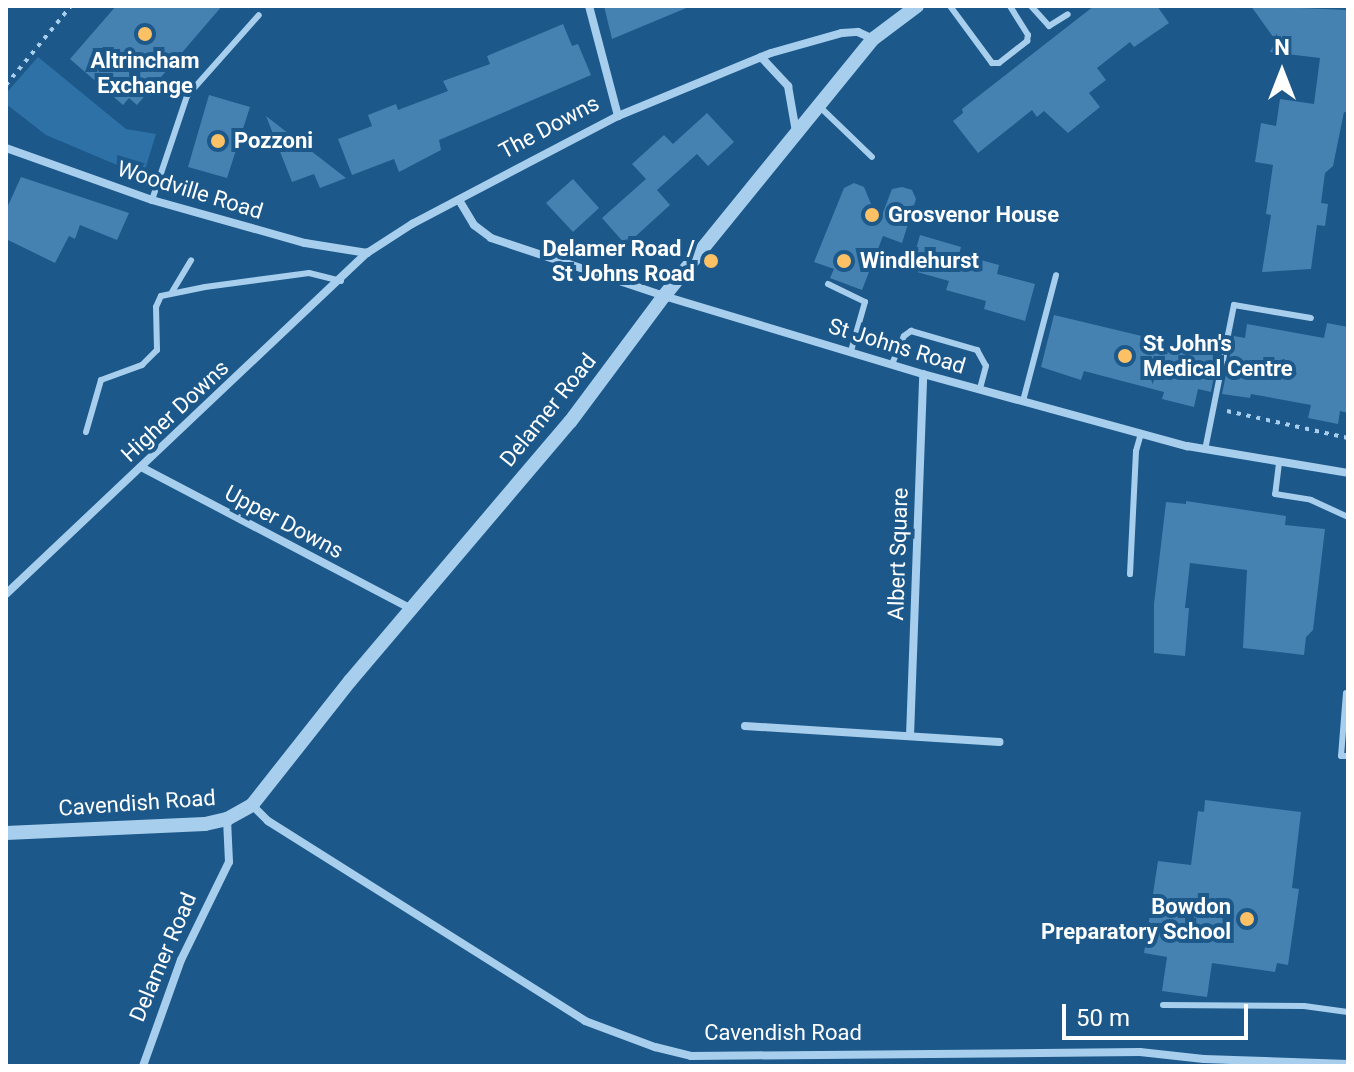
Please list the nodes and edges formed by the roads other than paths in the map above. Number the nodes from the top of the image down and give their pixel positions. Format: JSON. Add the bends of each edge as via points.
{"nodes":[{"id":1,"x":589,"y":6,"type":"edge"},
{"id":2,"x":917,"y":6,"type":"edge"},
{"id":3,"x":950,"y":6,"type":"edge"},
{"id":4,"x":1010,"y":6,"type":"edge"},
{"id":5,"x":1031,"y":6,"type":"edge"},
{"id":6,"x":1068,"y":14,"type":"dead end"},
{"id":7,"x":259,"y":15,"type":"dead end"},
{"id":8,"x":873,"y":39,"type":"junction"},
{"id":9,"x":761,"y":57,"type":"junction"},
{"id":10,"x":818,"y":105,"type":"junction"},
{"id":11,"x":618,"y":116,"type":"junction"},
{"id":12,"x":796,"y":133,"type":"junction"},
{"id":13,"x":6,"y":148,"type":"edge"},
{"id":14,"x":872,"y":157,"type":"dead end"},
{"id":15,"x":152,"y":200,"type":"junction"},
{"id":16,"x":459,"y":200,"type":"junction"},
{"id":17,"x":367,"y":253,"type":"junction"},
{"id":18,"x":191,"y":260,"type":"dead end"},
{"id":19,"x":1056,"y":275,"type":"dead end"},
{"id":20,"x":341,"y":281,"type":"junction"},
{"id":21,"x":828,"y":284,"type":"dead end"},
{"id":22,"x":172,"y":292,"type":"junction"},
{"id":23,"x":664,"y":296,"type":"junction"},
{"id":24,"x":1311,"y":318,"type":"dead end"},
{"id":25,"x":851,"y":351,"type":"junction"},
{"id":26,"x":892,"y":364,"type":"junction"},
{"id":27,"x":923,"y":374,"type":"junction"},
{"id":28,"x":980,"y":389,"type":"junction"},
{"id":29,"x":1023,"y":401,"type":"junction"},
{"id":30,"x":86,"y":432,"type":"dead end"},
{"id":31,"x":1141,"y":434,"type":"junction"},
{"id":32,"x":1205,"y":450,"type":"junction"},
{"id":33,"x":1279,"y":463,"type":"junction"},
{"id":34,"x":141,"y":467,"type":"junction"},
{"id":35,"x":1348,"y":473,"type":"edge"},
{"id":36,"x":1348,"y":517,"type":"edge"},
{"id":37,"x":1130,"y":574,"type":"dead end"},
{"id":38,"x":6,"y":594,"type":"edge"},
{"id":39,"x":411,"y":609,"type":"junction"},
{"id":40,"x":1346,"y":693,"type":"dead end"},
{"id":41,"x":745,"y":726,"type":"dead end"},
{"id":42,"x":910,"y":736,"type":"junction"},
{"id":43,"x":999,"y":742,"type":"dead end"},
{"id":44,"x":1348,"y":756,"type":"edge"},
{"id":45,"x":252,"y":805,"type":"junction"},
{"id":46,"x":227,"y":819,"type":"junction"},
{"id":47,"x":6,"y":833,"type":"edge"},
{"id":48,"x":1163,"y":1005,"type":"dead end"},
{"id":49,"x":1348,"y":1012,"type":"edge"},
{"id":50,"x":939,"y":1053,"type":"junction"},
{"id":51,"x":1348,"y":1064,"type":"edge"},
{"id":52,"x":143,"y":1066,"type":"edge"},
{"id":53,"x":936,"y":1066,"type":"edge"}],
"edges":[{"from":1,"to":11,"type":"street"},
{"from":2,"to":8,"type":"street"},
{"from":3,"to":4,"type":"lane","via":[[992,63],[1027,41]]},
{"from":5,"to":6,"type":"lane","via":[[1049,26]]},
{"from":7,"to":15,"type":"lane","via":[[187,96]]},
{"from":8,"to":9,"type":"street","name":"The Downs","via":[[858,32],[842,33]]},
{"from":8,"to":10,"type":"street","name":"Delamer Road"},
{"from":9,"to":11,"type":"street","name":"The Downs"},
{"from":9,"to":12,"type":"street","via":[[788,86]]},
{"from":10,"to":12,"type":"street","name":"Delamer Road"},
{"from":10,"to":14,"type":"lane"},
{"from":11,"to":16,"type":"street","name":"The Downs"},
{"from":12,"to":23,"type":"street","name":"Delamer Road"},
{"from":13,"to":15,"type":"street","name":"Woodville Road"},
{"from":15,"to":17,"type":"street","name":"Woodville Road","via":[[305,243]]},
{"from":16,"to":17,"type":"street","name":"The Downs"},
{"from":16,"to":23,"type":"street","name":"St Johns Road","via":[[474,225],[491,238]]},
{"from":17,"to":20,"type":"street","name":"Higher Downs"},
{"from":18,"to":22,"type":"lane"},
{"from":19,"to":29,"type":"lane"},
{"from":20,"to":22,"type":"lane","via":[[309,273]]},
{"from":20,"to":34,"type":"street","name":"Higher Downs"},
{"from":21,"to":25,"type":"lane","via":[[865,302]]},
{"from":22,"to":30,"type":"lane","via":[[161,296],[156,307],[159,341],[152,358],[101,380]]},
{"from":23,"to":25,"type":"street","name":"St Johns Road"},
{"from":23,"to":39,"type":"street","name":"Delamer Road","via":[[570,422]]},
{"from":24,"to":32,"type":"lane","via":[[1234,305]]},
{"from":25,"to":26,"type":"street","name":"St Johns Road"},
{"from":26,"to":27,"type":"street","name":"St Johns Road"},
{"from":26,"to":28,"type":"lane","via":[[911,331],[977,350],[986,366]]},
{"from":27,"to":28,"type":"street","name":"St Johns Road"},
{"from":27,"to":42,"type":"street","name":"Albert Square"},
{"from":28,"to":29,"type":"street","name":"St Johns Road"},
{"from":29,"to":31,"type":"street","name":"St Johns Road"},
{"from":31,"to":32,"type":"street","name":"St Johns Road"},
{"from":31,"to":37,"type":"lane"},
{"from":32,"to":33,"type":"street","name":"St Johns Road"},
{"from":33,"to":35,"type":"street","name":"St Johns Road"},
{"from":33,"to":36,"type":"lane","via":[[1275,494],[1311,500]]},
{"from":34,"to":38,"type":"street","name":"Higher Downs"},
{"from":34,"to":39,"type":"street","name":"Upper Downs"},
{"from":39,"to":45,"type":"street","name":"Delamer Road"},
{"from":40,"to":44,"type":"lane","via":[[1341,756]]},
{"from":41,"to":42,"type":"street"},
{"from":42,"to":43,"type":"street"},
{"from":45,"to":46,"type":"street","name":"Cavendish Road"},
{"from":45,"to":50,"type":"street","name":"Cavendish Road","via":[[268,821],[585,1021],[655,1047],[691,1056],[748,1058]]},
{"from":46,"to":47,"type":"street","name":"Cavendish Road"},
{"from":46,"to":52,"type":"street","name":"Delamer Road","via":[[229,862],[181,960]]},
{"from":48,"to":49,"type":"lane","via":[[1304,1006]]},
{"from":50,"to":51,"type":"street","name":"Cavendish Road","via":[[1140,1052]]},
{"from":50,"to":53,"type":"street"}]}
